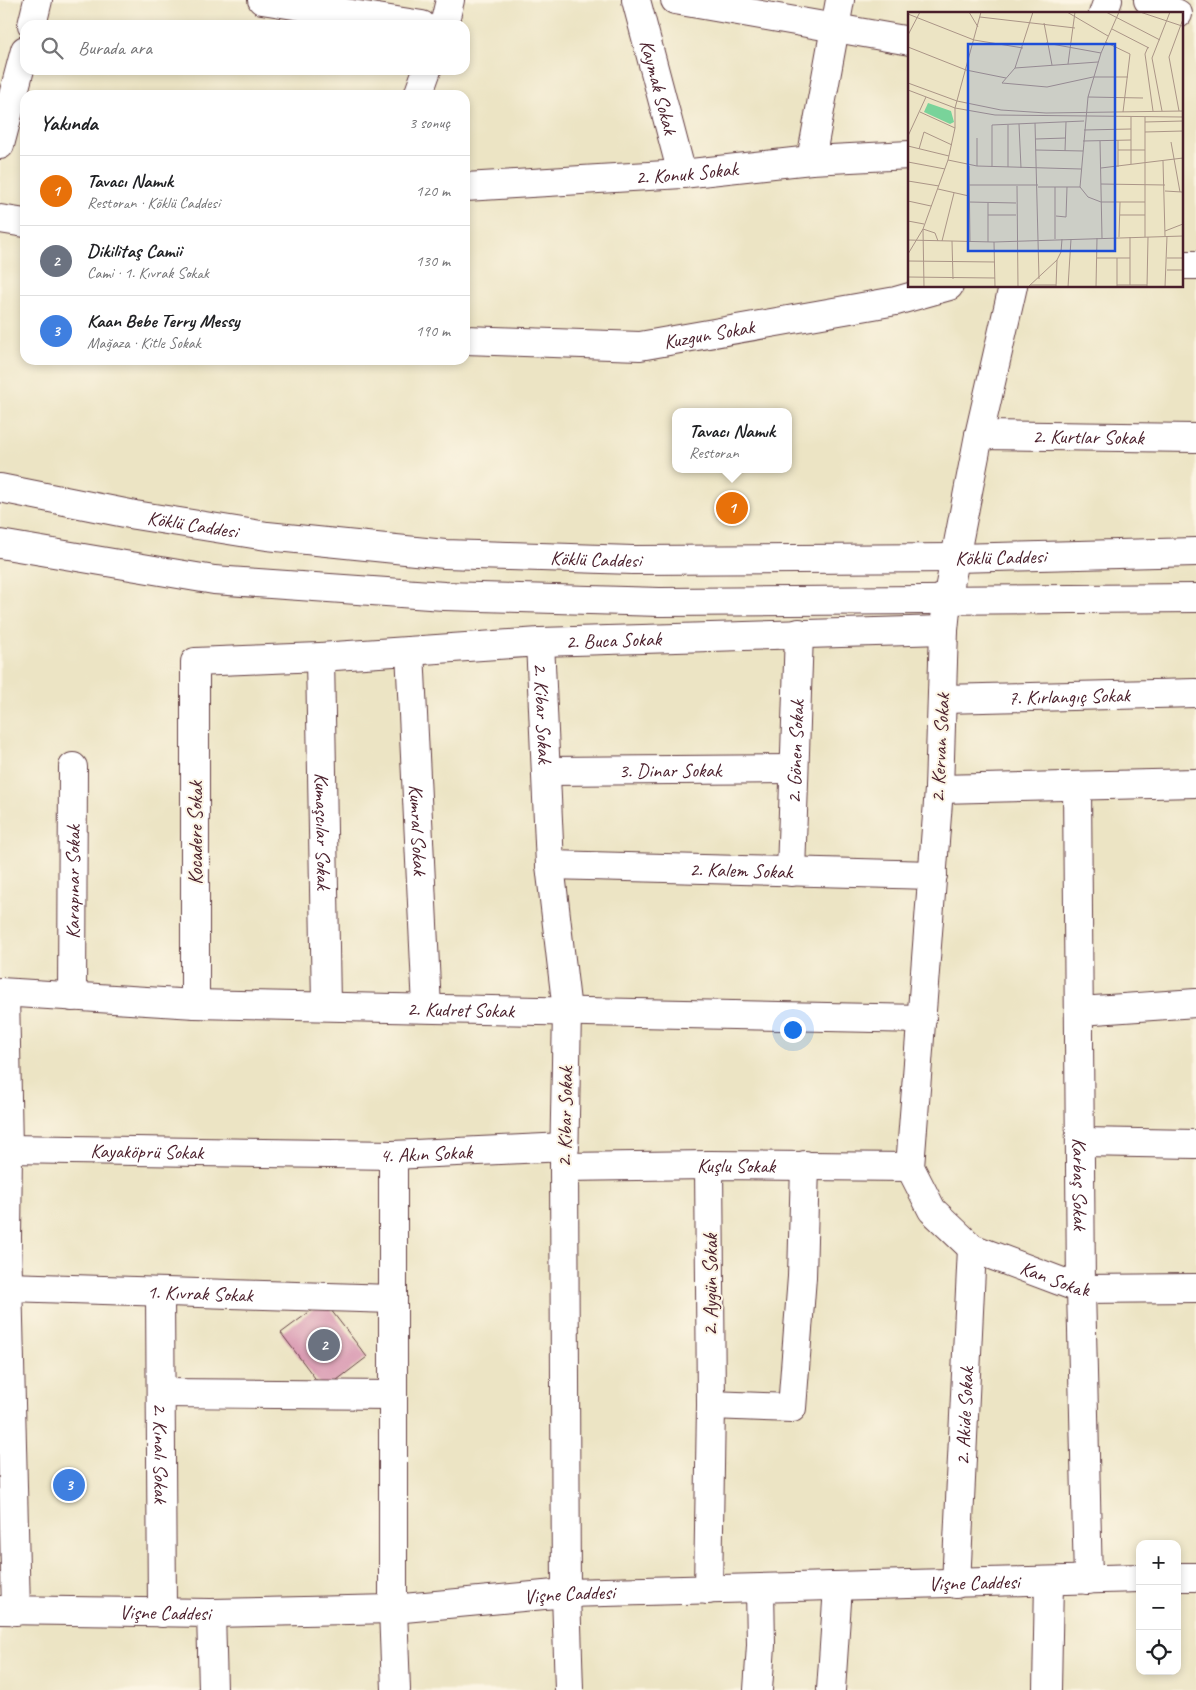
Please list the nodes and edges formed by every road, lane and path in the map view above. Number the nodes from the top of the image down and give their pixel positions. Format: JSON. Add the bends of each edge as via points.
{"nodes":[{"id":1,"x":38,"y":0,"type":"edge"},
{"id":2,"x":262,"y":0,"type":"edge"},
{"id":3,"x":450,"y":0,"type":"edge"},
{"id":4,"x":636,"y":0,"type":"edge"},
{"id":5,"x":675,"y":0,"type":"edge"},
{"id":6,"x":840,"y":0,"type":"edge"},
{"id":7,"x":1108,"y":0,"type":"edge"},
{"id":8,"x":1148,"y":0,"type":"edge"},
{"id":9,"x":1104,"y":12,"type":"edge"},
{"id":10,"x":1174,"y":12,"type":"edge"},
{"id":11,"x":1184,"y":17,"type":"edge"},
{"id":12,"x":33,"y":20,"type":"edge"},
{"id":13,"x":390,"y":20,"type":"edge"},
{"id":14,"x":445,"y":20,"type":"edge"},
{"id":15,"x":1196,"y":22,"type":"edge"},
{"id":16,"x":834,"y":28,"type":"junction"},
{"id":17,"x":908,"y":41,"type":"edge"},
{"id":18,"x":20,"y":69,"type":"edge"},
{"id":19,"x":425,"y":75,"type":"edge"},
{"id":20,"x":420,"y":90,"type":"edge"},
{"id":21,"x":0,"y":145,"type":"edge"},
{"id":22,"x":908,"y":155,"type":"edge"},
{"id":23,"x":811,"y":160,"type":"junction"},
{"id":24,"x":682,"y":174,"type":"junction"},
{"id":25,"x":470,"y":188,"type":"edge"},
{"id":26,"x":0,"y":219,"type":"edge"},
{"id":27,"x":20,"y":222,"type":"edge"},
{"id":28,"x":942,"y":288,"type":"edge"},
{"id":29,"x":1013,"y":288,"type":"edge"},
{"id":30,"x":470,"y":340,"type":"edge"},
{"id":31,"x":979,"y":435,"type":"junction"},
{"id":32,"x":1196,"y":438,"type":"edge"},
{"id":33,"x":0,"y":488,"type":"edge"},
{"id":34,"x":0,"y":544,"type":"edge"},
{"id":35,"x":1196,"y":552,"type":"edge"},
{"id":36,"x":955,"y":558,"type":"junction"},
{"id":37,"x":1196,"y":598,"type":"edge"},
{"id":38,"x":947,"y":600,"type":"junction"},
{"id":39,"x":944,"y":630,"type":"junction"},
{"id":40,"x":798,"y":633,"type":"junction"},
{"id":41,"x":540,"y":642,"type":"junction"},
{"id":42,"x":410,"y":651,"type":"junction"},
{"id":43,"x":320,"y":657,"type":"junction"},
{"id":44,"x":195,"y":662,"type":"joint"},
{"id":45,"x":1196,"y":693,"type":"edge"},
{"id":46,"x":942,"y":699,"type":"junction"},
{"id":47,"x":73,"y":767,"type":"dead end"},
{"id":48,"x":794,"y":769,"type":"junction"},
{"id":49,"x":546,"y":771,"type":"junction"},
{"id":50,"x":1196,"y":783,"type":"edge"},
{"id":51,"x":1076,"y":786,"type":"junction"},
{"id":52,"x":939,"y":789,"type":"junction"},
{"id":53,"x":550,"y":865,"type":"junction"},
{"id":54,"x":791,"y":872,"type":"junction"},
{"id":55,"x":933,"y":875,"type":"junction"},
{"id":56,"x":2,"y":992,"type":"edge"},
{"id":57,"x":72,"y":997,"type":"junction"},
{"id":58,"x":1196,"y":1003,"type":"edge"},
{"id":59,"x":195,"y":1004,"type":"junction"},
{"id":60,"x":326,"y":1005,"type":"junction"},
{"id":61,"x":427,"y":1008,"type":"junction"},
{"id":62,"x":567,"y":1011,"type":"junction"},
{"id":63,"x":1080,"y":1011,"type":"junction"},
{"id":64,"x":922,"y":1019,"type":"junction"},
{"id":65,"x":1081,"y":1142,"type":"junction"},
{"id":66,"x":1196,"y":1144,"type":"edge"},
{"id":67,"x":8,"y":1149,"type":"junction"},
{"id":68,"x":286,"y":1154,"type":"joint"},
{"id":69,"x":393,"y":1155,"type":"junction"},
{"id":70,"x":565,"y":1157,"type":"junction"},
{"id":71,"x":709,"y":1165,"type":"junction"},
{"id":72,"x":805,"y":1165,"type":"junction"},
{"id":73,"x":910,"y":1167,"type":"junction"},
{"id":74,"x":3,"y":1237,"type":"edge"},
{"id":75,"x":972,"y":1248,"type":"junction"},
{"id":76,"x":8,"y":1287,"type":"junction"},
{"id":77,"x":1196,"y":1288,"type":"edge"},
{"id":78,"x":1081,"y":1289,"type":"junction"},
{"id":79,"x":160,"y":1293,"type":"junction"},
{"id":80,"x":392,"y":1299,"type":"junction"},
{"id":81,"x":161,"y":1393,"type":"junction"},
{"id":82,"x":392,"y":1395,"type":"junction"},
{"id":83,"x":711,"y":1405,"type":"junction"},
{"id":84,"x":1181,"y":1577,"type":"edge"},
{"id":85,"x":1196,"y":1577,"type":"edge"},
{"id":86,"x":1136,"y":1578,"type":"edge"},
{"id":87,"x":1088,"y":1580,"type":"junction"},
{"id":88,"x":1049,"y":1581,"type":"junction"},
{"id":89,"x":956,"y":1584,"type":"junction"},
{"id":90,"x":838,"y":1587,"type":"junction"},
{"id":91,"x":760,"y":1589,"type":"junction"},
{"id":92,"x":708,"y":1590,"type":"junction"},
{"id":93,"x":566,"y":1593,"type":"junction"},
{"id":94,"x":393,"y":1609,"type":"junction"},
{"id":95,"x":8,"y":1610,"type":"edge"},
{"id":96,"x":162,"y":1613,"type":"junction"},
{"id":97,"x":211,"y":1613,"type":"junction"},
{"id":98,"x":213,"y":1690,"type":"edge"},
{"id":99,"x":396,"y":1690,"type":"edge"},
{"id":100,"x":569,"y":1690,"type":"edge"},
{"id":101,"x":758,"y":1690,"type":"edge"},
{"id":102,"x":831,"y":1690,"type":"edge"},
{"id":103,"x":1047,"y":1690,"type":"edge"}],
"edges":[{"from":1,"to":12,"type":"street"},
{"from":2,"to":13,"type":"street"},
{"from":3,"to":14,"type":"street"},
{"from":4,"to":24,"type":"street","name":"Kaymak Sokak"},
{"from":5,"to":16,"type":"street"},
{"from":6,"to":16,"type":"street"},
{"from":7,"to":9,"type":"street"},
{"from":8,"to":10,"type":"street"},
{"from":11,"to":15,"type":"street"},
{"from":16,"to":17,"type":"street"},
{"from":16,"to":23,"type":"street"},
{"from":18,"to":21,"type":"street"},
{"from":19,"to":20,"type":"street"},
{"from":22,"to":23,"type":"street","name":"2. Konuk Sokak"},
{"from":23,"to":24,"type":"street","name":"2. Konuk Sokak"},
{"from":24,"to":25,"type":"street","name":"2. Konuk Sokak"},
{"from":26,"to":27,"type":"street"},
{"from":28,"to":30,"type":"street","name":"Kuzgun Sokak","via":[[896,301],[640,346]]},
{"from":29,"to":31,"type":"street","name":"2. Kervan Sokak"},
{"from":31,"to":32,"type":"street","name":"2. Kurtlar Sokak"},
{"from":31,"to":36,"type":"street","name":"2. Kervan Sokak"},
{"from":33,"to":36,"type":"street","name":"Köklü Caddesi","via":[[134,515],[267,536],[445,554],[633,560]]},
{"from":34,"to":38,"type":"street","name":"Köklü Caddesi","via":[[214,580],[444,596],[660,602]]},
{"from":35,"to":36,"type":"street","name":"Köklü Caddesi"},
{"from":36,"to":38,"type":"street","name":"2. Kervan Sokak"},
{"from":37,"to":38,"type":"street","name":"Köklü Caddesi"},
{"from":38,"to":39,"type":"street","name":"2. Kervan Sokak"},
{"from":39,"to":40,"type":"street","name":"2. Buca Sokak"},
{"from":39,"to":46,"type":"street","name":"2. Kervan Sokak"},
{"from":40,"to":41,"type":"street","name":"2. Buca Sokak"},
{"from":40,"to":48,"type":"street","name":"2. Gönen Sokak"},
{"from":41,"to":42,"type":"street","name":"2. Buca Sokak"},
{"from":41,"to":49,"type":"street","name":"2. Kibar Sokak"},
{"from":42,"to":43,"type":"street","name":"2. Buca Sokak"},
{"from":42,"to":61,"type":"street","name":"Kumral Sokak"},
{"from":43,"to":44,"type":"street","name":"2. Buca Sokak"},
{"from":43,"to":60,"type":"street","name":"Kumaşcılar Sokak"},
{"from":44,"to":59,"type":"street","name":"Kocadere Sokak"},
{"from":45,"to":46,"type":"street","name":"7. Kırlangıç Sokak"},
{"from":46,"to":52,"type":"street","name":"2. Kervan Sokak"},
{"from":47,"to":57,"type":"street","name":"Karapınar Sokak"},
{"from":48,"to":49,"type":"street","name":"3. Dinar Sokak"},
{"from":48,"to":54,"type":"street","name":"2. Gönen Sokak"},
{"from":49,"to":53,"type":"street","name":"2. Kibar Sokak"},
{"from":50,"to":51,"type":"street"},
{"from":51,"to":52,"type":"street"},
{"from":51,"to":63,"type":"street","name":"Karbaş Sokak"},
{"from":52,"to":55,"type":"street","name":"2. Kervan Sokak"},
{"from":53,"to":54,"type":"street","name":"2. Kalem Sokak"},
{"from":53,"to":62,"type":"street","name":"2. Kibar Sokak"},
{"from":54,"to":55,"type":"street","name":"2. Kalem Sokak"},
{"from":55,"to":64,"type":"street","name":"2. Kervan Sokak"},
{"from":56,"to":57,"type":"street","name":"2. Kudret Sokak"},
{"from":56,"to":67,"type":"street"},
{"from":57,"to":59,"type":"street","name":"2. Kudret Sokak"},
{"from":58,"to":63,"type":"street"},
{"from":59,"to":60,"type":"street","name":"2. Kudret Sokak"},
{"from":60,"to":61,"type":"street","name":"2. Kudret Sokak"},
{"from":61,"to":62,"type":"street","name":"2. Kudret Sokak"},
{"from":62,"to":64,"type":"street","name":"2. Kudret Sokak"},
{"from":62,"to":70,"type":"street","name":"2. Kibar Sokak"},
{"from":63,"to":65,"type":"street","name":"Karbaş Sokak"},
{"from":64,"to":73,"type":"street","name":"2. Kervan Sokak"},
{"from":65,"to":66,"type":"street"},
{"from":65,"to":78,"type":"street","name":"Karbaş Sokak"},
{"from":67,"to":68,"type":"street","name":"Kayaköprü Sokak"},
{"from":67,"to":74,"type":"street"},
{"from":68,"to":69,"type":"street","name":"4. Akın Sokak"},
{"from":69,"to":70,"type":"street","name":"4. Akın Sokak"},
{"from":69,"to":80,"type":"street"},
{"from":70,"to":71,"type":"street","name":"Kuşlu Sokak"},
{"from":70,"to":93,"type":"street","name":"2. Kibar Sokak"},
{"from":71,"to":72,"type":"street","name":"Kuşlu Sokak"},
{"from":71,"to":83,"type":"street","name":"2. Aygün Sokak"},
{"from":72,"to":73,"type":"street","name":"Kuşlu Sokak"},
{"from":72,"to":83,"type":"street","via":[[802,1277],[792,1408]]},
{"from":73,"to":75,"type":"street","name":"Kan Sokak","via":[[932,1210]]},
{"from":74,"to":76,"type":"street"},
{"from":75,"to":78,"type":"street","name":"Kan Sokak"},
{"from":75,"to":89,"type":"street","name":"2. Akide Sokak"},
{"from":76,"to":79,"type":"street","name":"1. Kıvrak Sokak"},
{"from":76,"to":95,"type":"street"},
{"from":77,"to":78,"type":"street","name":"Kan Sokak"},
{"from":78,"to":87,"type":"street","name":"Karbaş Sokak"},
{"from":79,"to":80,"type":"street","name":"1. Kıvrak Sokak"},
{"from":79,"to":81,"type":"street","name":"2. Kınalı Sokak"},
{"from":80,"to":82,"type":"street"},
{"from":81,"to":82,"type":"street"},
{"from":81,"to":96,"type":"street","name":"2. Kınalı Sokak"},
{"from":82,"to":94,"type":"street"},
{"from":83,"to":92,"type":"street","name":"2. Aygün Sokak"},
{"from":84,"to":85,"type":"street"},
{"from":86,"to":87,"type":"street","name":"Vişne Caddesi"},
{"from":87,"to":88,"type":"street","name":"Vişne Caddesi"},
{"from":88,"to":89,"type":"street","name":"Vişne Caddesi"},
{"from":88,"to":103,"type":"street"},
{"from":89,"to":90,"type":"street","name":"Vişne Caddesi"},
{"from":90,"to":91,"type":"street","name":"Vişne Caddesi"},
{"from":90,"to":102,"type":"street"},
{"from":91,"to":92,"type":"street","name":"Vişne Caddesi"},
{"from":91,"to":101,"type":"street"},
{"from":92,"to":93,"type":"street","name":"Vişne Caddesi"},
{"from":93,"to":94,"type":"street","name":"Vişne Caddesi"},
{"from":93,"to":100,"type":"street","name":"2. Kibar Sokak"},
{"from":94,"to":97,"type":"street","name":"Vişne Caddesi"},
{"from":94,"to":99,"type":"street"},
{"from":95,"to":96,"type":"street","name":"Vişne Caddesi"},
{"from":96,"to":97,"type":"street","name":"Vişne Caddesi"},
{"from":97,"to":98,"type":"street"}]}
